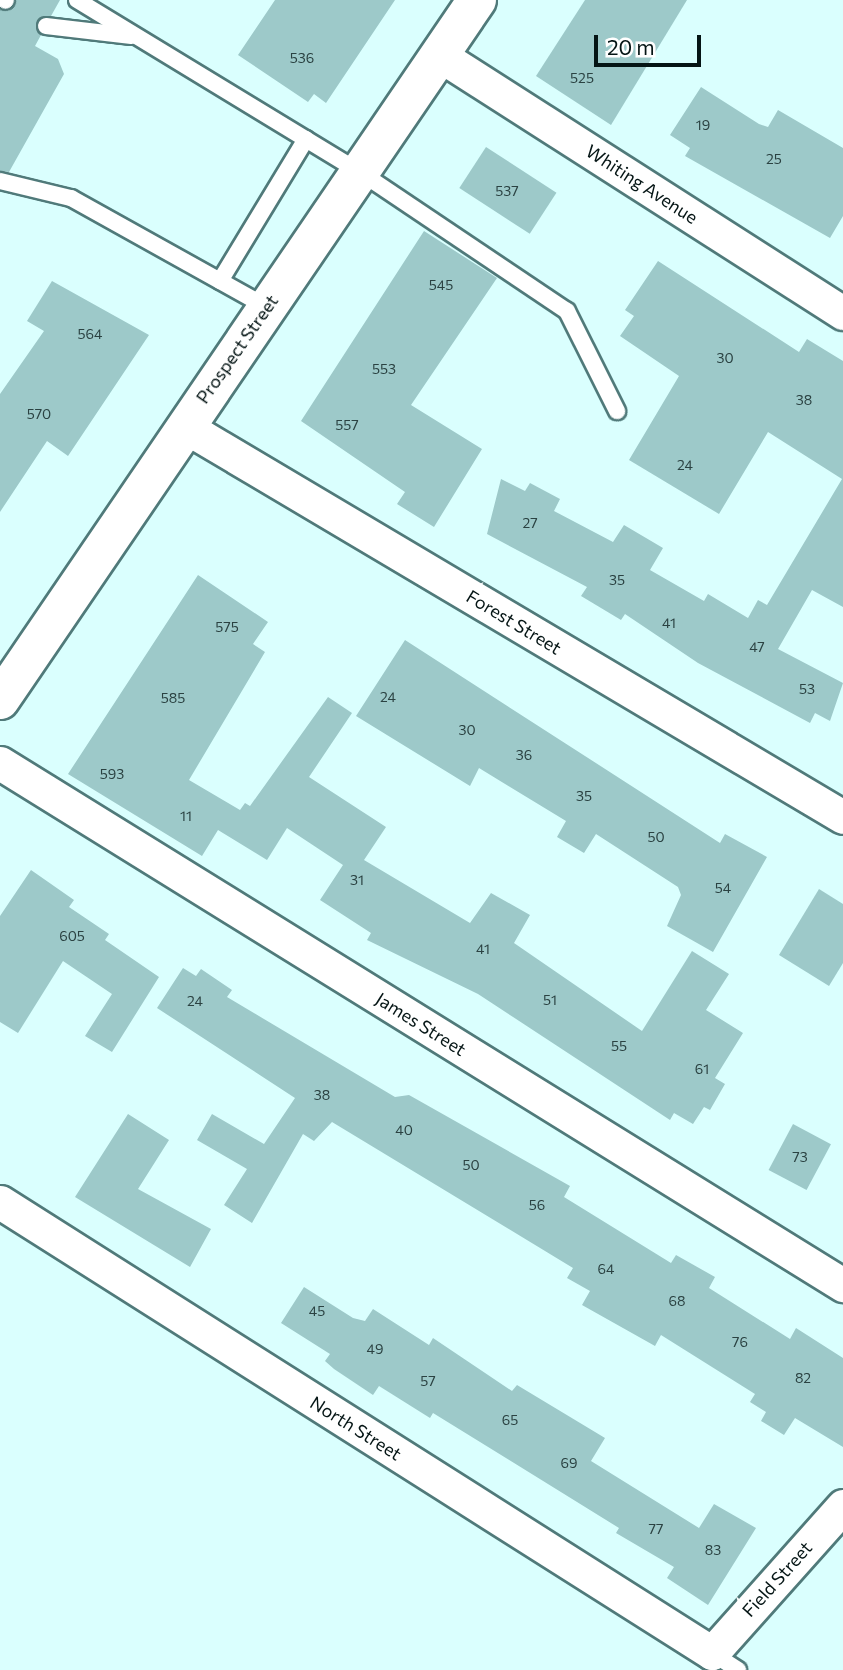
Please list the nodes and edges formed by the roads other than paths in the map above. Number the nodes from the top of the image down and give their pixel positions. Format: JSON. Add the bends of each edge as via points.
{"nodes":[{"id":1,"x":77,"y":0,"type":"edge"},
{"id":2,"x":477,"y":0,"type":"edge"},
{"id":3,"x":46,"y":26,"type":"dead end"},
{"id":4,"x":137,"y":36,"type":"junction"},
{"id":5,"x":441,"y":56,"type":"junction"},
{"id":6,"x":306,"y":139,"type":"junction"},
{"id":7,"x":360,"y":172,"type":"junction"},
{"id":8,"x":0,"y":181,"type":"edge"},
{"id":9,"x":220,"y":281,"type":"junction"},
{"id":10,"x":267,"y":307,"type":"junction"},
{"id":11,"x":843,"y":313,"type":"edge"},
{"id":12,"x":617,"y":411,"type":"dead end"},
{"id":13,"x":184,"y":426,"type":"junction"},
{"id":14,"x":0,"y":700,"type":"edge"},
{"id":15,"x":0,"y":763,"type":"edge"},
{"id":16,"x":843,"y":817,"type":"edge"},
{"id":17,"x":0,"y":1202,"type":"edge"},
{"id":18,"x":843,"y":1285,"type":"edge"},
{"id":19,"x":843,"y":1506,"type":"edge"},
{"id":20,"x":725,"y":1662,"type":"edge"}],
"edges":[{"from":1,"to":4,"type":"lane"},
{"from":2,"to":5,"type":"main road","name":"Prospect Street"},
{"from":3,"to":4,"type":"lane"},
{"from":4,"to":6,"type":"lane"},
{"from":5,"to":7,"type":"main road","name":"Prospect Street"},
{"from":5,"to":11,"type":"street","name":"Whiting Avenue"},
{"from":6,"to":7,"type":"lane"},
{"from":6,"to":9,"type":"lane"},
{"from":7,"to":10,"type":"main road","name":"Prospect Street"},
{"from":7,"to":12,"type":"lane","via":[[567,311]]},
{"from":8,"to":9,"type":"lane","via":[[71,198]]},
{"from":9,"to":10,"type":"lane"},
{"from":10,"to":13,"type":"main road","name":"Prospect Street"},
{"from":13,"to":14,"type":"main road","name":"Prospect Street"},
{"from":13,"to":16,"type":"street","name":"Forest Street"},
{"from":15,"to":18,"type":"street","name":"James Street"},
{"from":17,"to":20,"type":"street","name":"North Street"},
{"from":19,"to":20,"type":"street","name":"Field Street"}]}
